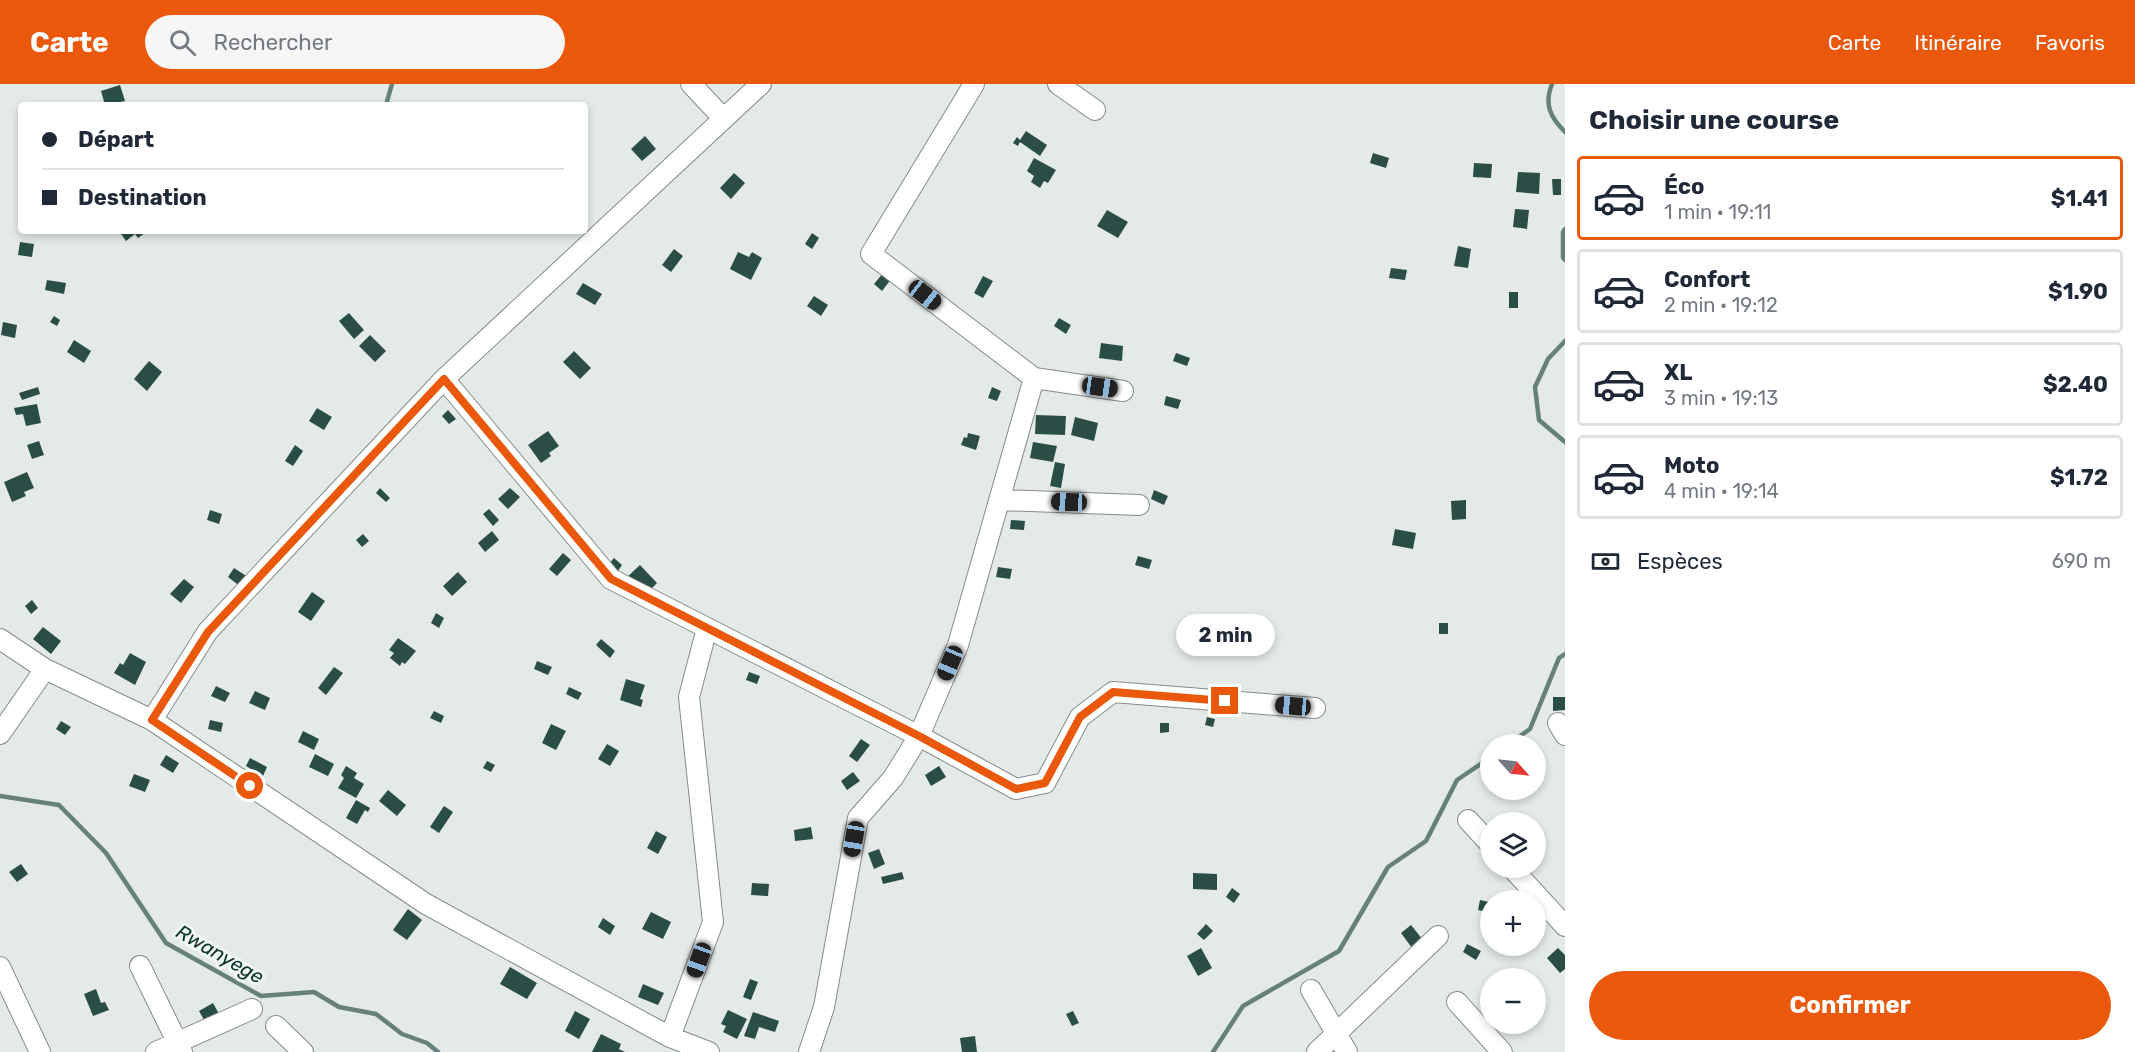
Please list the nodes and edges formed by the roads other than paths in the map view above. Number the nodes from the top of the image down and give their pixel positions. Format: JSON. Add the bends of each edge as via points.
{"nodes":[{"id":1,"x":692,"y":84,"type":"edge"},
{"id":2,"x":761,"y":84,"type":"edge"},
{"id":3,"x":974,"y":84,"type":"edge"},
{"id":4,"x":1058,"y":84,"type":"edge"},
{"id":5,"x":1095,"y":110,"type":"dead end"},
{"id":6,"x":723,"y":118,"type":"junction"},
{"id":7,"x":1034,"y":378,"type":"junction"},
{"id":8,"x":444,"y":379,"type":"junction"},
{"id":9,"x":1123,"y":391,"type":"dead end"},
{"id":10,"x":999,"y":500,"type":"junction"},
{"id":11,"x":1139,"y":505,"type":"dead end"},
{"id":12,"x":708,"y":628,"type":"junction"},
{"id":13,"x":0,"y":639,"type":"edge"},
{"id":14,"x":45,"y":669,"type":"junction"},
{"id":15,"x":1315,"y":708,"type":"dead end"},
{"id":16,"x":152,"y":720,"type":"junction"},
{"id":17,"x":0,"y":734,"type":"edge"},
{"id":18,"x":919,"y":736,"type":"junction"},
{"id":19,"x":1468,"y":820,"type":"dead end"},
{"id":20,"x":1480,"y":833,"type":"edge"},
{"id":21,"x":1521,"y":878,"type":"edge"},
{"id":22,"x":1565,"y":926,"type":"edge"},
{"id":23,"x":1438,"y":936,"type":"dead end"},
{"id":24,"x":0,"y":966,"type":"edge"},
{"id":25,"x":140,"y":966,"type":"dead end"},
{"id":26,"x":1311,"y":990,"type":"dead end"},
{"id":27,"x":1457,"y":1002,"type":"dead end"},
{"id":28,"x":252,"y":1010,"type":"dead end"},
{"id":29,"x":276,"y":1026,"type":"dead end"},
{"id":30,"x":1337,"y":1032,"type":"junction"},
{"id":31,"x":670,"y":1037,"type":"junction"},
{"id":32,"x":181,"y":1048,"type":"edge"},
{"id":33,"x":40,"y":1052,"type":"edge"},
{"id":34,"x":156,"y":1052,"type":"edge"},
{"id":35,"x":303,"y":1052,"type":"edge"},
{"id":36,"x":709,"y":1052,"type":"edge"},
{"id":37,"x":809,"y":1052,"type":"edge"},
{"id":38,"x":1317,"y":1052,"type":"edge"},
{"id":39,"x":1347,"y":1052,"type":"edge"},
{"id":40,"x":1502,"y":1052,"type":"edge"}],
"edges":[{"from":1,"to":6,"type":"street"},
{"from":2,"to":6,"type":"street"},
{"from":3,"to":7,"type":"street","via":[[871,254]]},
{"from":4,"to":5,"type":"street"},
{"from":6,"to":8,"type":"street"},
{"from":7,"to":9,"type":"street"},
{"from":7,"to":10,"type":"street"},
{"from":8,"to":12,"type":"street","via":[[611,579]]},
{"from":8,"to":16,"type":"street","via":[[208,632]]},
{"from":10,"to":11,"type":"street"},
{"from":10,"to":18,"type":"street","via":[[958,645]]},
{"from":12,"to":18,"type":"street"},
{"from":12,"to":31,"type":"street","via":[[689,697],[713,922]]},
{"from":13,"to":14,"type":"street"},
{"from":14,"to":16,"type":"street"},
{"from":14,"to":17,"type":"street"},
{"from":15,"to":18,"type":"street","via":[[1113,692],[1080,717],[1045,783],[1016,789]]},
{"from":16,"to":31,"type":"street","via":[[426,903]]},
{"from":18,"to":37,"type":"street","via":[[892,778],[858,818],[824,1007]]},
{"from":19,"to":20,"type":"street"},
{"from":21,"to":22,"type":"street"},
{"from":23,"to":30,"type":"street"},
{"from":24,"to":33,"type":"street"},
{"from":25,"to":32,"type":"street"},
{"from":26,"to":30,"type":"street"},
{"from":27,"to":40,"type":"street"},
{"from":28,"to":32,"type":"street"},
{"from":29,"to":35,"type":"street"},
{"from":30,"to":38,"type":"street"},
{"from":30,"to":39,"type":"street"},
{"from":31,"to":36,"type":"street"},
{"from":32,"to":34,"type":"street"}]}
